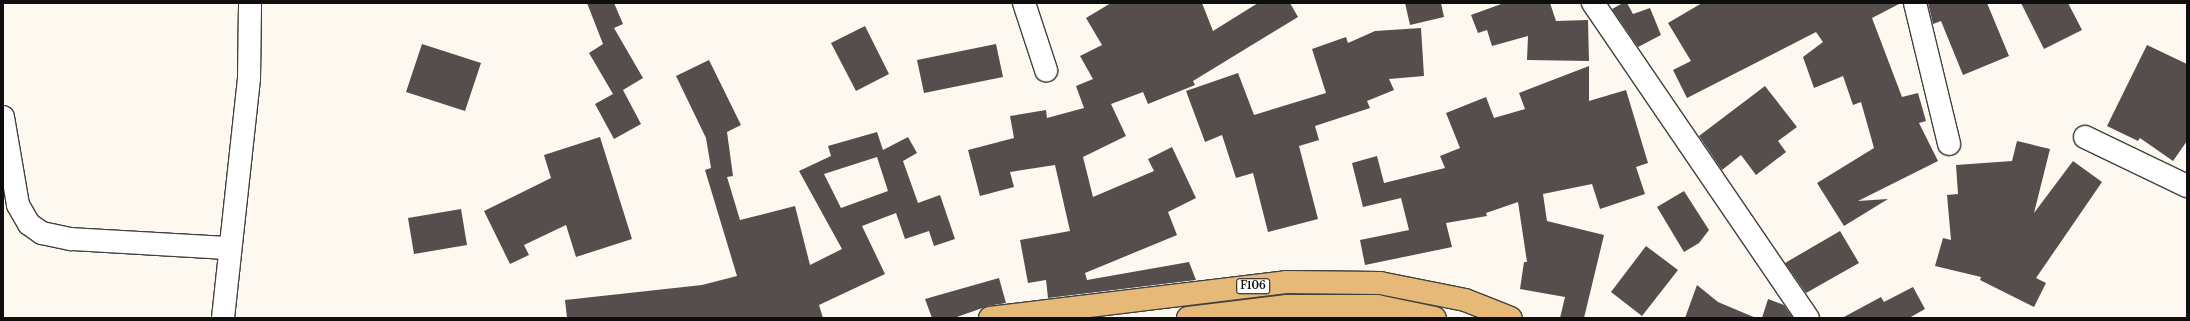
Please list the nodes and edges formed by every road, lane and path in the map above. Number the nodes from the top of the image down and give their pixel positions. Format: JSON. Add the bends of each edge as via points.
{"nodes":[{"id":1,"x":250,"y":3,"type":"edge"},
{"id":2,"x":1024,"y":3,"type":"edge"},
{"id":3,"x":1593,"y":3,"type":"edge"},
{"id":4,"x":1916,"y":3,"type":"edge"},
{"id":5,"x":1046,"y":70,"type":"dead end"},
{"id":6,"x":3,"y":117,"type":"edge"},
{"id":7,"x":2085,"y":137,"type":"dead end"},
{"id":8,"x":1950,"y":144,"type":"dead end"},
{"id":9,"x":2187,"y":186,"type":"edge"},
{"id":10,"x":229,"y":248,"type":"junction"},
{"id":11,"x":223,"y":318,"type":"edge"},
{"id":12,"x":990,"y":318,"type":"edge"},
{"id":13,"x":1188,"y":318,"type":"edge"},
{"id":14,"x":1435,"y":318,"type":"edge"},
{"id":15,"x":1511,"y":318,"type":"edge"},
{"id":16,"x":1808,"y":318,"type":"edge"}],
"edges":[{"from":1,"to":10,"type":"street","via":[[249,78]]},
{"from":2,"to":5,"type":"street"},
{"from":3,"to":16,"type":"street"},
{"from":4,"to":8,"type":"street"},
{"from":6,"to":10,"type":"street","via":[[18,205],[29,224],[42,233],[71,239]]},
{"from":7,"to":9,"type":"street"},
{"from":10,"to":11,"type":"street"},
{"from":12,"to":15,"type":"main road","number":"F106","via":[[1286,282],[1380,283],[1465,300]]},
{"from":13,"to":14,"type":"main road","number":"F106","via":[[1287,306],[1377,306]]}]}
